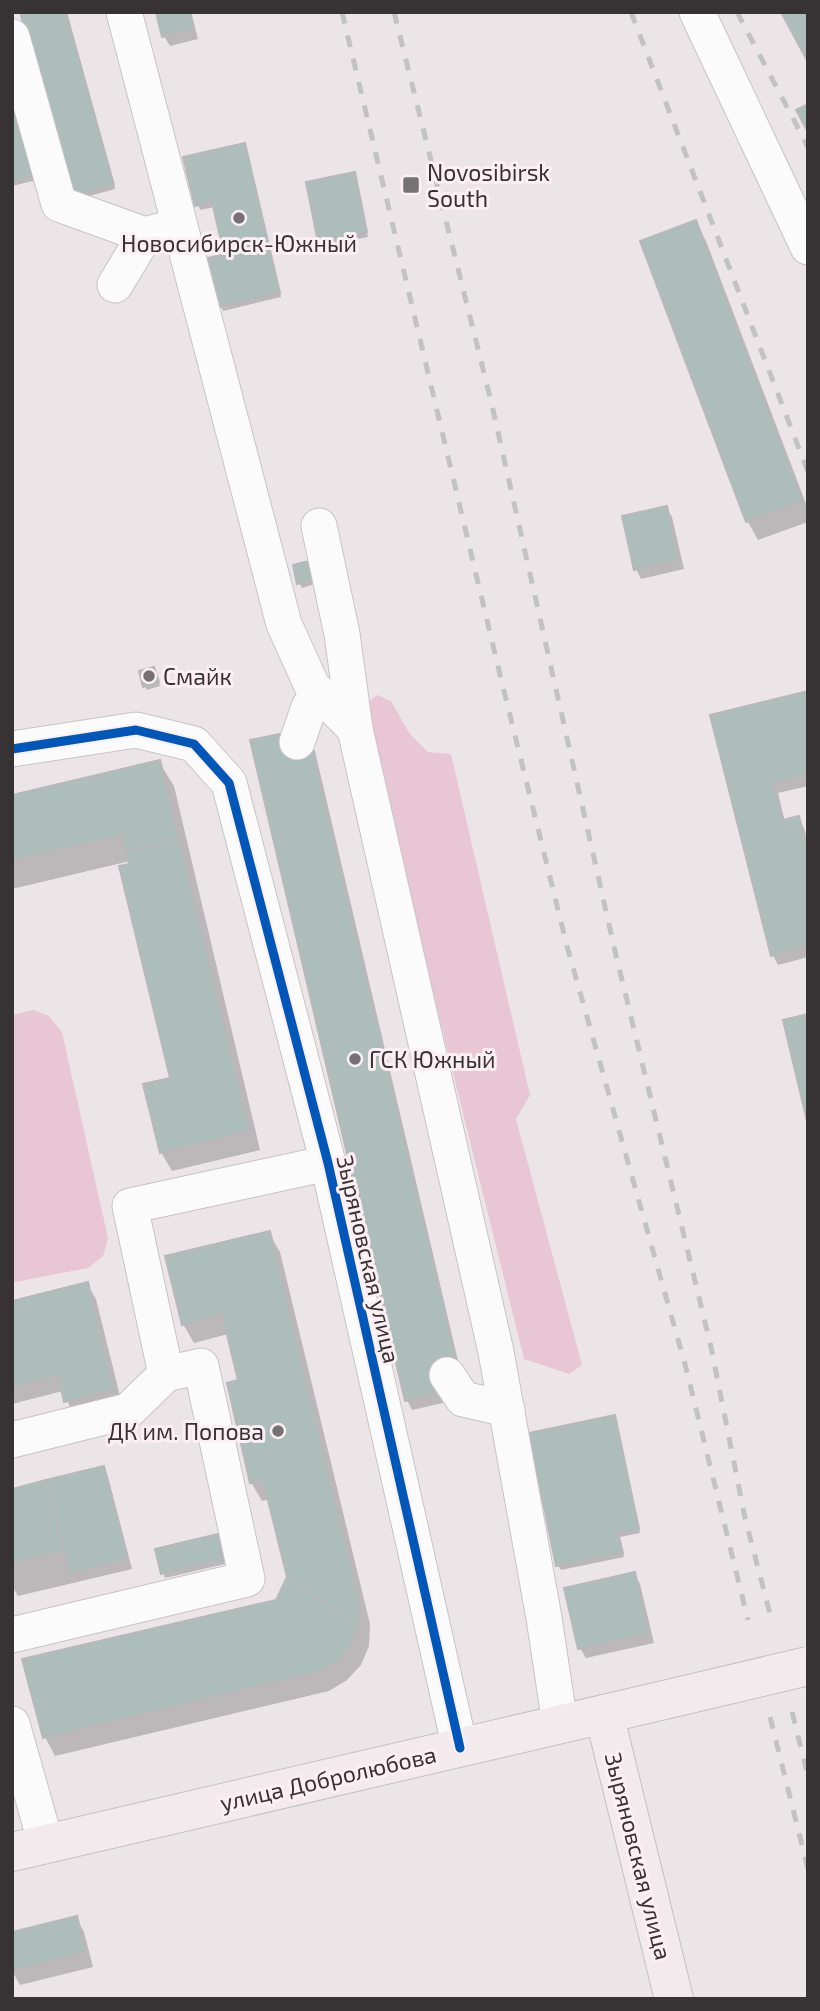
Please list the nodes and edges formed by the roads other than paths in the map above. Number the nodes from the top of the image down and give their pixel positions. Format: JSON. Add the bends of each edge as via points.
{"nodes":[{"id":1,"x":124,"y":12,"type":"edge"},
{"id":2,"x":696,"y":12,"type":"edge"},
{"id":3,"x":12,"y":37,"type":"edge"},
{"id":4,"x":180,"y":225,"type":"junction"},
{"id":5,"x":145,"y":235,"type":"junction"},
{"id":6,"x":808,"y":247,"type":"edge"},
{"id":7,"x":116,"y":285,"type":"dead end"},
{"id":8,"x":319,"y":526,"type":"dead end"},
{"id":9,"x":328,"y":702,"type":"junction"},
{"id":10,"x":355,"y":729,"type":"junction"},
{"id":11,"x":297,"y":743,"type":"dead end"},
{"id":12,"x":12,"y":749,"type":"edge"},
{"id":13,"x":328,"y":1163,"type":"junction"},
{"id":14,"x":166,"y":1374,"type":"junction"},
{"id":15,"x":447,"y":1375,"type":"dead end"},
{"id":16,"x":506,"y":1409,"type":"junction"},
{"id":17,"x":12,"y":1440,"type":"edge"},
{"id":18,"x":12,"y":1635,"type":"edge"},
{"id":19,"x":808,"y":1665,"type":"edge"},
{"id":20,"x":604,"y":1714,"type":"junction"},
{"id":21,"x":12,"y":1724,"type":"edge"},
{"id":22,"x":560,"y":1724,"type":"junction"},
{"id":23,"x":460,"y":1748,"type":"junction"},
{"id":24,"x":29,"y":1848,"type":"edge"},
{"id":25,"x":674,"y":1999,"type":"edge"}],
"edges":[{"from":1,"to":4,"type":"street"},
{"from":2,"to":6,"type":"street"},
{"from":3,"to":5,"type":"street","via":[[59,204]]},
{"from":4,"to":5,"type":"street"},
{"from":4,"to":9,"type":"street","via":[[284,624],[312,686]]},
{"from":5,"to":7,"type":"street"},
{"from":8,"to":10,"type":"street","via":[[342,634]]},
{"from":9,"to":10,"type":"street"},
{"from":9,"to":11,"type":"street","via":[[309,707]]},
{"from":10,"to":16,"type":"street"},
{"from":12,"to":13,"type":"street","name":"Зыряновская улица","via":[[136,730],[194,744],[229,783]]},
{"from":13,"to":14,"type":"street","via":[[130,1206]]},
{"from":13,"to":23,"type":"street","name":"Зыряновская улица"},
{"from":14,"to":17,"type":"street","via":[[128,1411]]},
{"from":14,"to":18,"type":"street","via":[[201,1366],[247,1579]]},
{"from":15,"to":16,"type":"street","via":[[463,1399]]},
{"from":16,"to":22,"type":"street"},
{"from":19,"to":20,"type":"main road","name":"улица Добролюбова","bridge":true},
{"from":20,"to":22,"type":"main road","name":"улица Добролюбова"},
{"from":20,"to":25,"type":"main road","name":"Зыряновская улица"},
{"from":21,"to":24,"type":"street"},
{"from":22,"to":23,"type":"main road","name":"улица Добролюбова"},
{"from":23,"to":24,"type":"main road","name":"улица Добролюбова"}]}
